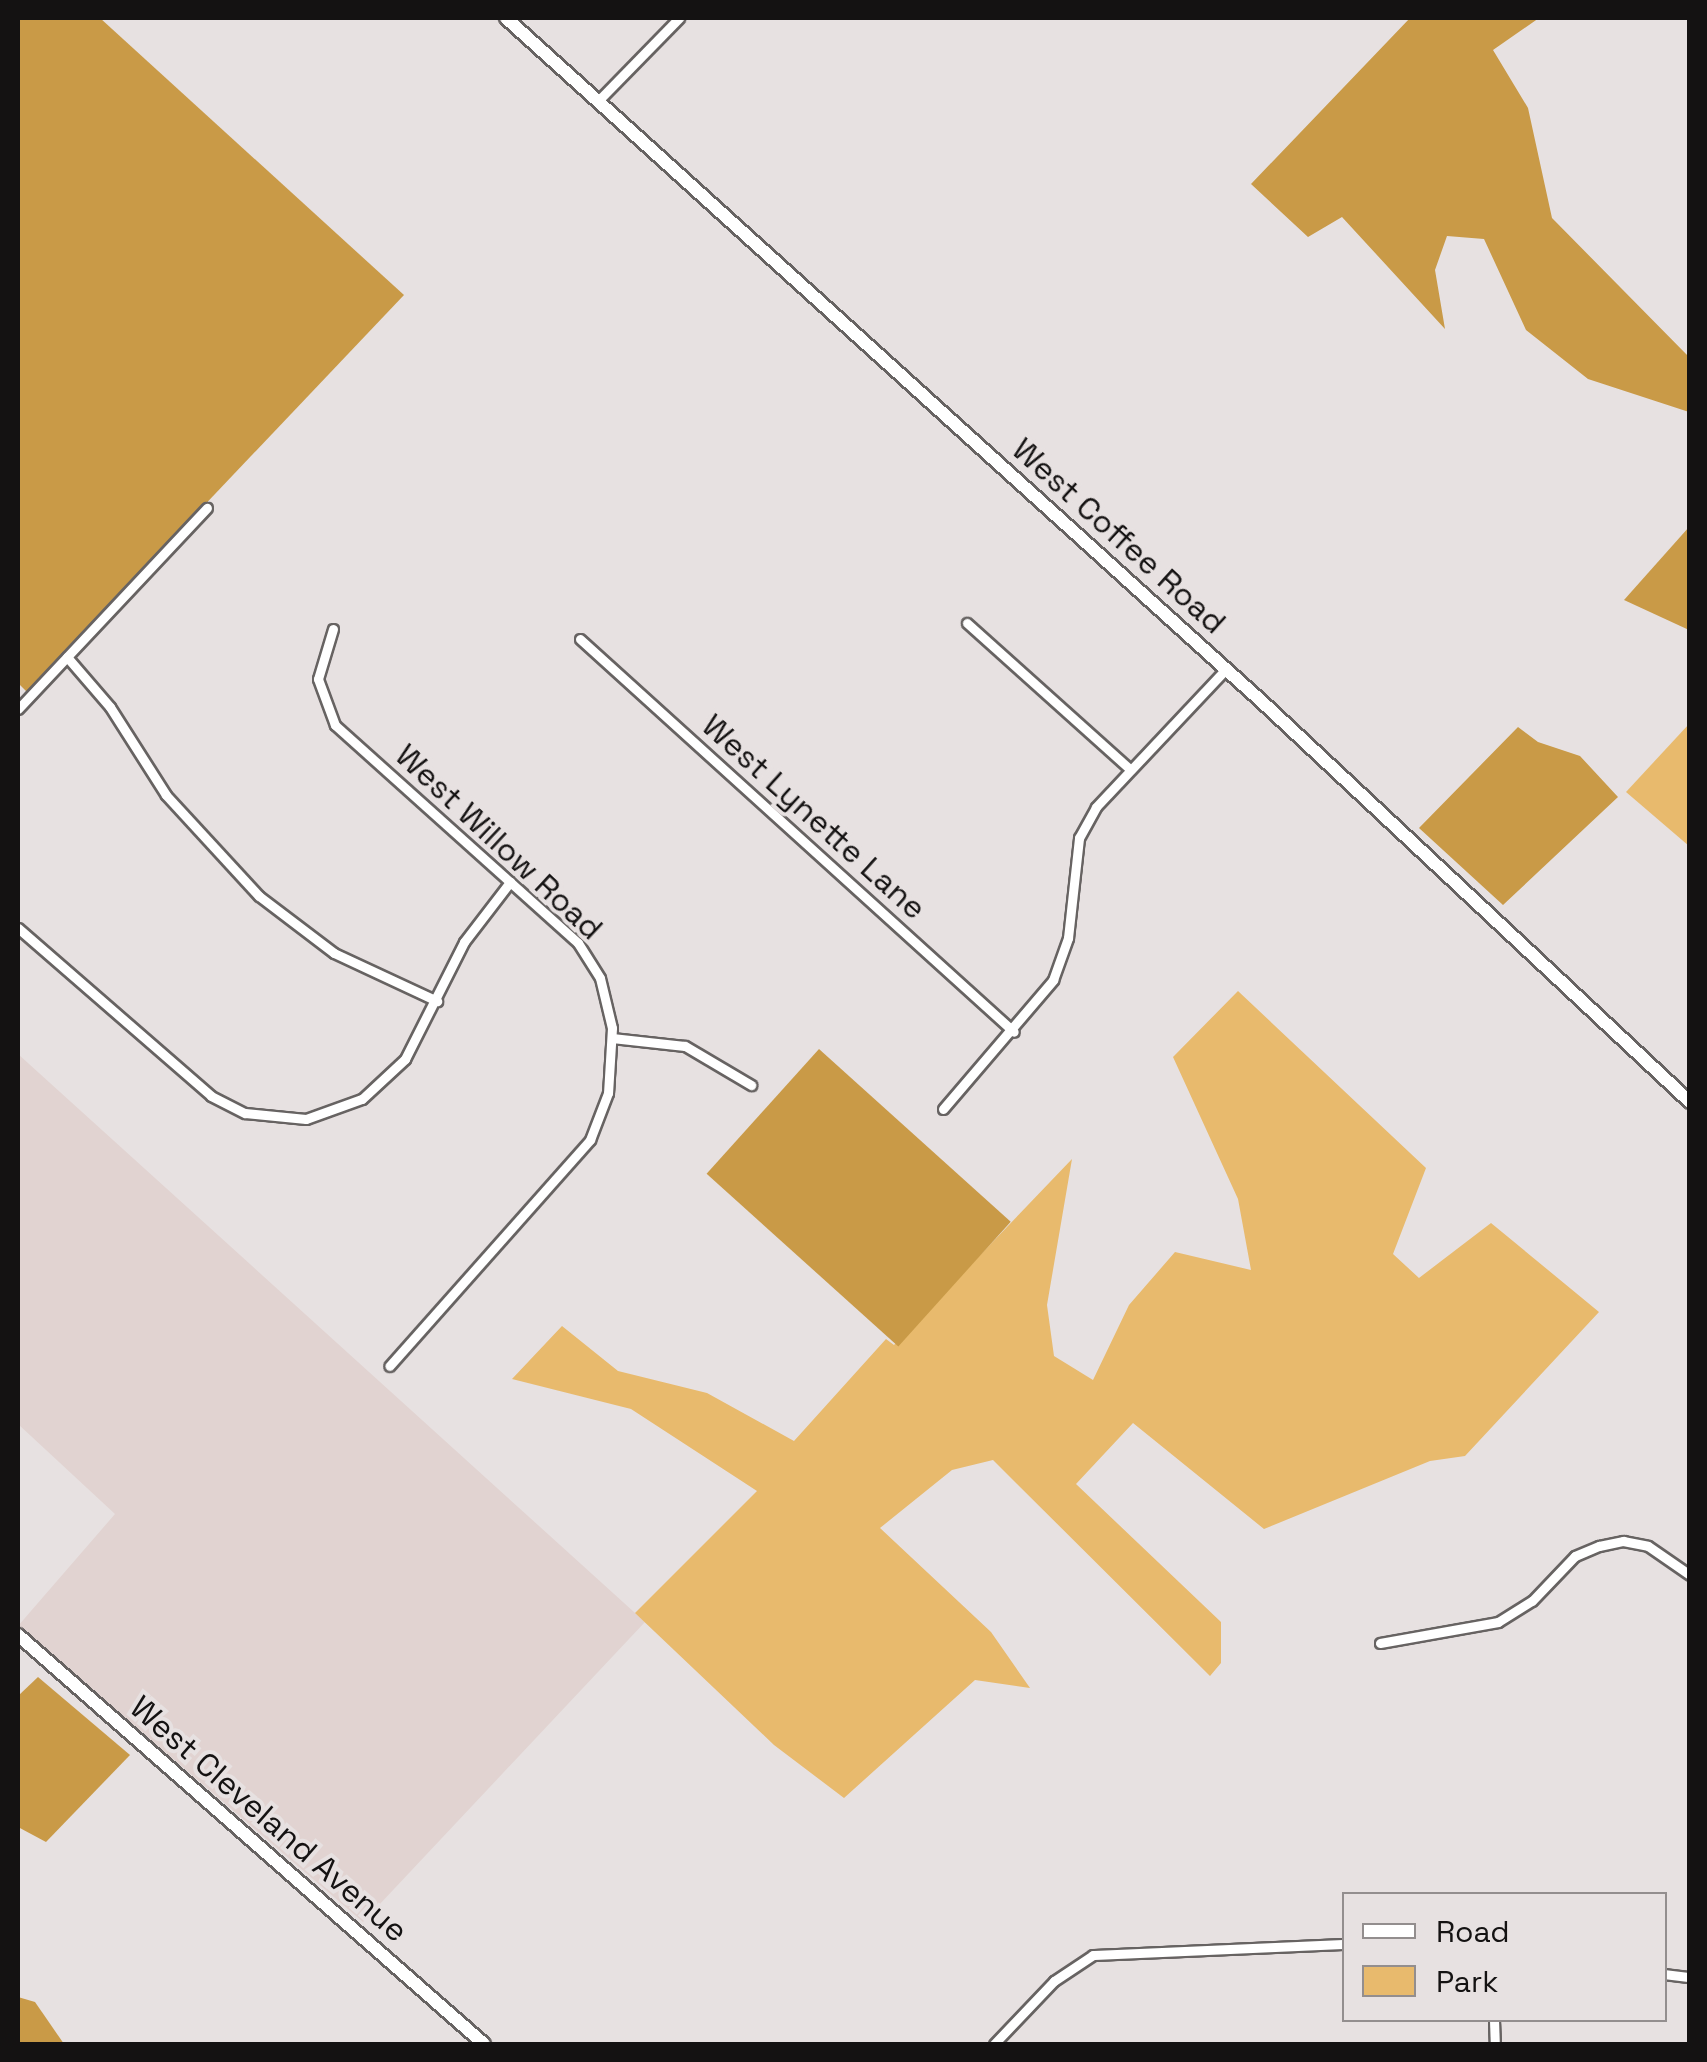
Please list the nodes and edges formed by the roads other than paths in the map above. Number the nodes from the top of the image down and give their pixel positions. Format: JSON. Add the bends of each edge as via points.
{"nodes":[{"id":1,"x":506,"y":18,"type":"edge"},
{"id":2,"x":678,"y":18,"type":"edge"},
{"id":3,"x":598,"y":102,"type":"junction"},
{"id":4,"x":207,"y":508,"type":"dead end"},
{"id":5,"x":967,"y":623,"type":"dead end"},
{"id":6,"x":333,"y":629,"type":"dead end"},
{"id":7,"x":580,"y":639,"type":"dead end"},
{"id":8,"x":66,"y":657,"type":"junction"},
{"id":9,"x":1226,"y":670,"type":"junction"},
{"id":10,"x":18,"y":709,"type":"edge"},
{"id":11,"x":1130,"y":769,"type":"junction"},
{"id":12,"x":510,"y":882,"type":"junction"},
{"id":13,"x":18,"y":928,"type":"edge"},
{"id":14,"x":436,"y":1001,"type":"junction"},
{"id":15,"x":1014,"y":1032,"type":"junction"},
{"id":16,"x":612,"y":1038,"type":"junction"},
{"id":17,"x":751,"y":1085,"type":"dead end"},
{"id":18,"x":1690,"y":1102,"type":"edge"},
{"id":19,"x":943,"y":1110,"type":"dead end"},
{"id":20,"x":389,"y":1366,"type":"dead end"},
{"id":21,"x":1690,"y":1575,"type":"edge"},
{"id":22,"x":18,"y":1634,"type":"edge"},
{"id":23,"x":1380,"y":1643,"type":"dead end"},
{"id":24,"x":1342,"y":1944,"type":"edge"},
{"id":25,"x":484,"y":2044,"type":"edge"},
{"id":26,"x":994,"y":2044,"type":"edge"}],
"edges":[{"from":1,"to":3,"type":"street","name":"West Coffee Road"},
{"from":2,"to":3,"type":"street"},
{"from":3,"to":9,"type":"street","name":"West Coffee Road"},
{"from":4,"to":8,"type":"street"},
{"from":5,"to":11,"type":"street"},
{"from":6,"to":12,"type":"street","name":"West Willow Road","via":[[320,662],[322,700],[351,741]]},
{"from":7,"to":15,"type":"street","name":"West Lynette Lane"},
{"from":8,"to":10,"type":"street"},
{"from":8,"to":14,"type":"street","via":[[110,708],[166,795],[273,909],[334,953]]},
{"from":9,"to":11,"type":"street"},
{"from":9,"to":18,"type":"street","name":"West Coffee Road"},
{"from":11,"to":15,"type":"street","via":[[1086,823],[1064,955],[1046,992]]},
{"from":12,"to":14,"type":"street","via":[[464,942]]},
{"from":12,"to":16,"type":"street","name":"West Willow Road","via":[[586,953],[608,1003]]},
{"from":13,"to":14,"type":"street","via":[[196,1085],[258,1115],[311,1118],[362,1100],[405,1060]]},
{"from":15,"to":19,"type":"street"},
{"from":16,"to":17,"type":"street","via":[[685,1046]]},
{"from":16,"to":20,"type":"street","name":"West Willow Road","via":[[604,1108],[581,1153]]},
{"from":21,"to":23,"type":"street","via":[[1648,1546],[1599,1546],[1575,1556],[1532,1601],[1498,1622]]},
{"from":22,"to":25,"type":"street","name":"West Cleveland Avenue"},
{"from":24,"to":26,"type":"street","via":[[1093,1956],[1054,1981]]}]}
